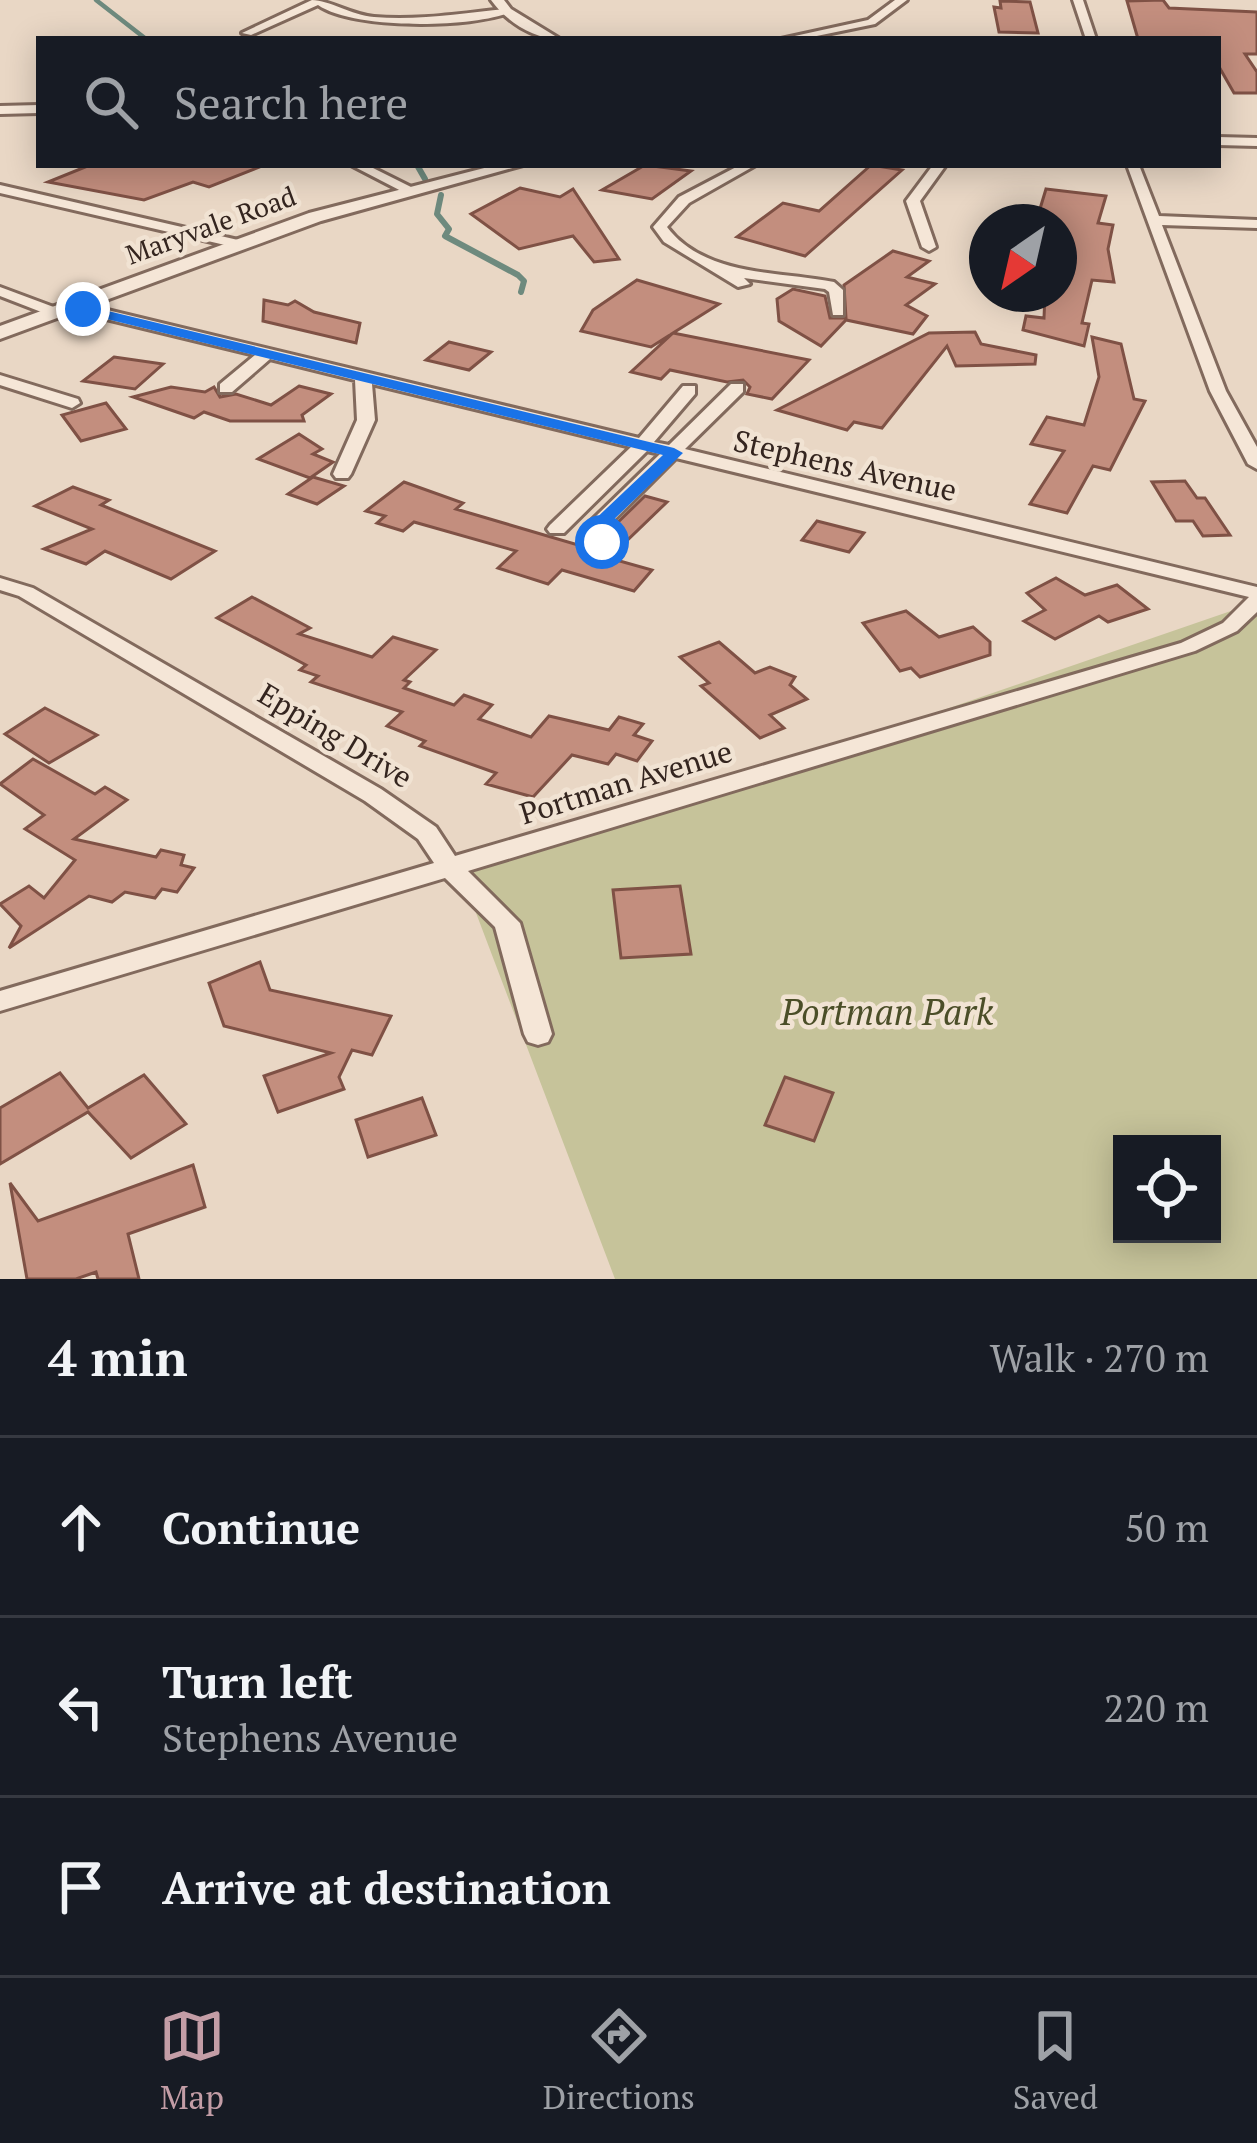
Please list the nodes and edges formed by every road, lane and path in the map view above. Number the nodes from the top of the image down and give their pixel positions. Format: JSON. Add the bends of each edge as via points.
{"nodes":[{"id":1,"x":902,"y":0,"type":"edge"},
{"id":2,"x":1078,"y":0,"type":"edge"},
{"id":3,"x":317,"y":1,"type":"edge"},
{"id":4,"x":502,"y":6,"type":"edge"},
{"id":5,"x":247,"y":33,"type":"dead end"},
{"id":6,"x":548,"y":36,"type":"edge"},
{"id":7,"x":801,"y":36,"type":"edge"},
{"id":8,"x":1090,"y":36,"type":"edge"},
{"id":9,"x":36,"y":109,"type":"edge"},
{"id":10,"x":0,"y":110,"type":"edge"},
{"id":11,"x":1221,"y":141,"type":"edge"},
{"id":12,"x":1257,"y":142,"type":"edge"},
{"id":13,"x":363,"y":168,"type":"edge"},
{"id":14,"x":503,"y":168,"type":"edge"},
{"id":15,"x":744,"y":168,"type":"edge"},
{"id":16,"x":938,"y":168,"type":"edge"},
{"id":17,"x":1134,"y":168,"type":"edge"},
{"id":18,"x":0,"y":189,"type":"edge"},
{"id":19,"x":412,"y":190,"type":"junction"},
{"id":20,"x":1151,"y":220,"type":"junction"},
{"id":21,"x":1257,"y":224,"type":"edge"},
{"id":22,"x":238,"y":244,"type":"junction"},
{"id":23,"x":929,"y":247,"type":"dead end"},
{"id":24,"x":721,"y":271,"type":"junction"},
{"id":25,"x":743,"y":284,"type":"dead end"},
{"id":26,"x":0,"y":291,"type":"edge"},
{"id":27,"x":62,"y":309,"type":"junction"},
{"id":28,"x":838,"y":312,"type":"dead end"},
{"id":29,"x":0,"y":332,"type":"edge"},
{"id":30,"x":266,"y":354,"type":"junction"},
{"id":31,"x":363,"y":377,"type":"junction"},
{"id":32,"x":0,"y":380,"type":"edge"},
{"id":33,"x":226,"y":388,"type":"dead end"},
{"id":34,"x":737,"y":388,"type":"dead end"},
{"id":35,"x":689,"y":390,"type":"dead end"},
{"id":36,"x":72,"y":403,"type":"dead end"},
{"id":37,"x":1251,"y":440,"type":"edge"},
{"id":38,"x":639,"y":445,"type":"junction"},
{"id":39,"x":674,"y":453,"type":"junction"},
{"id":40,"x":1257,"y":464,"type":"edge"},
{"id":41,"x":342,"y":474,"type":"dead end"},
{"id":42,"x":556,"y":529,"type":"dead end"},
{"id":43,"x":602,"y":542,"type":"dead end"},
{"id":44,"x":0,"y":584,"type":"edge"},
{"id":45,"x":1257,"y":597,"type":"edge"},
{"id":46,"x":449,"y":868,"type":"junction"},
{"id":47,"x":0,"y":1001,"type":"edge"},
{"id":48,"x":538,"y":1034,"type":"dead end"}],
"edges":[{"from":1,"to":7,"type":"street","via":[[871,22]]},
{"from":2,"to":8,"type":"street"},
{"from":3,"to":4,"type":"street","via":[[334,14],[371,19]]},
{"from":3,"to":5,"type":"street"},
{"from":4,"to":6,"type":"street"},
{"from":9,"to":10,"type":"street"},
{"from":11,"to":12,"type":"street"},
{"from":13,"to":19,"type":"street"},
{"from":14,"to":19,"type":"street","name":"Maryvale Road"},
{"from":15,"to":24,"type":"street","via":[[684,200],[660,226]]},
{"from":16,"to":23,"type":"street","via":[[913,201]]},
{"from":17,"to":20,"type":"street"},
{"from":18,"to":22,"type":"street"},
{"from":19,"to":22,"type":"street","name":"Maryvale Road"},
{"from":20,"to":21,"type":"street"},
{"from":20,"to":37,"type":"street","via":[[1218,391]]},
{"from":22,"to":27,"type":"street","name":"Maryvale Road"},
{"from":24,"to":25,"type":"street"},
{"from":24,"to":28,"type":"street","via":[[829,285]]},
{"from":26,"to":27,"type":"street","name":"Stephens Avenue"},
{"from":27,"to":29,"type":"street","name":"Maryvale Road"},
{"from":27,"to":30,"type":"street","name":"Stephens Avenue"},
{"from":30,"to":31,"type":"street","name":"Stephens Avenue"},
{"from":30,"to":33,"type":"street"},
{"from":31,"to":38,"type":"street","name":"Stephens Avenue"},
{"from":31,"to":41,"type":"street","via":[[366,420]]},
{"from":32,"to":36,"type":"street"},
{"from":34,"to":39,"type":"street"},
{"from":35,"to":38,"type":"street"},
{"from":37,"to":40,"type":"street"},
{"from":38,"to":39,"type":"street","name":"Stephens Avenue"},
{"from":38,"to":42,"type":"street"},
{"from":39,"to":43,"type":"street","via":[[598,525]]},
{"from":39,"to":45,"type":"street","name":"Stephens Avenue"},
{"from":44,"to":46,"type":"street","name":"Epping Drive","via":[[373,795],[427,833]]},
{"from":45,"to":46,"type":"street","name":"Portman Avenue","via":[[1230,627],[1188,647]]},
{"from":46,"to":47,"type":"street","name":"Portman Avenue"},
{"from":46,"to":48,"type":"street","name":"Epping Drive","via":[[507,922]]}]}
